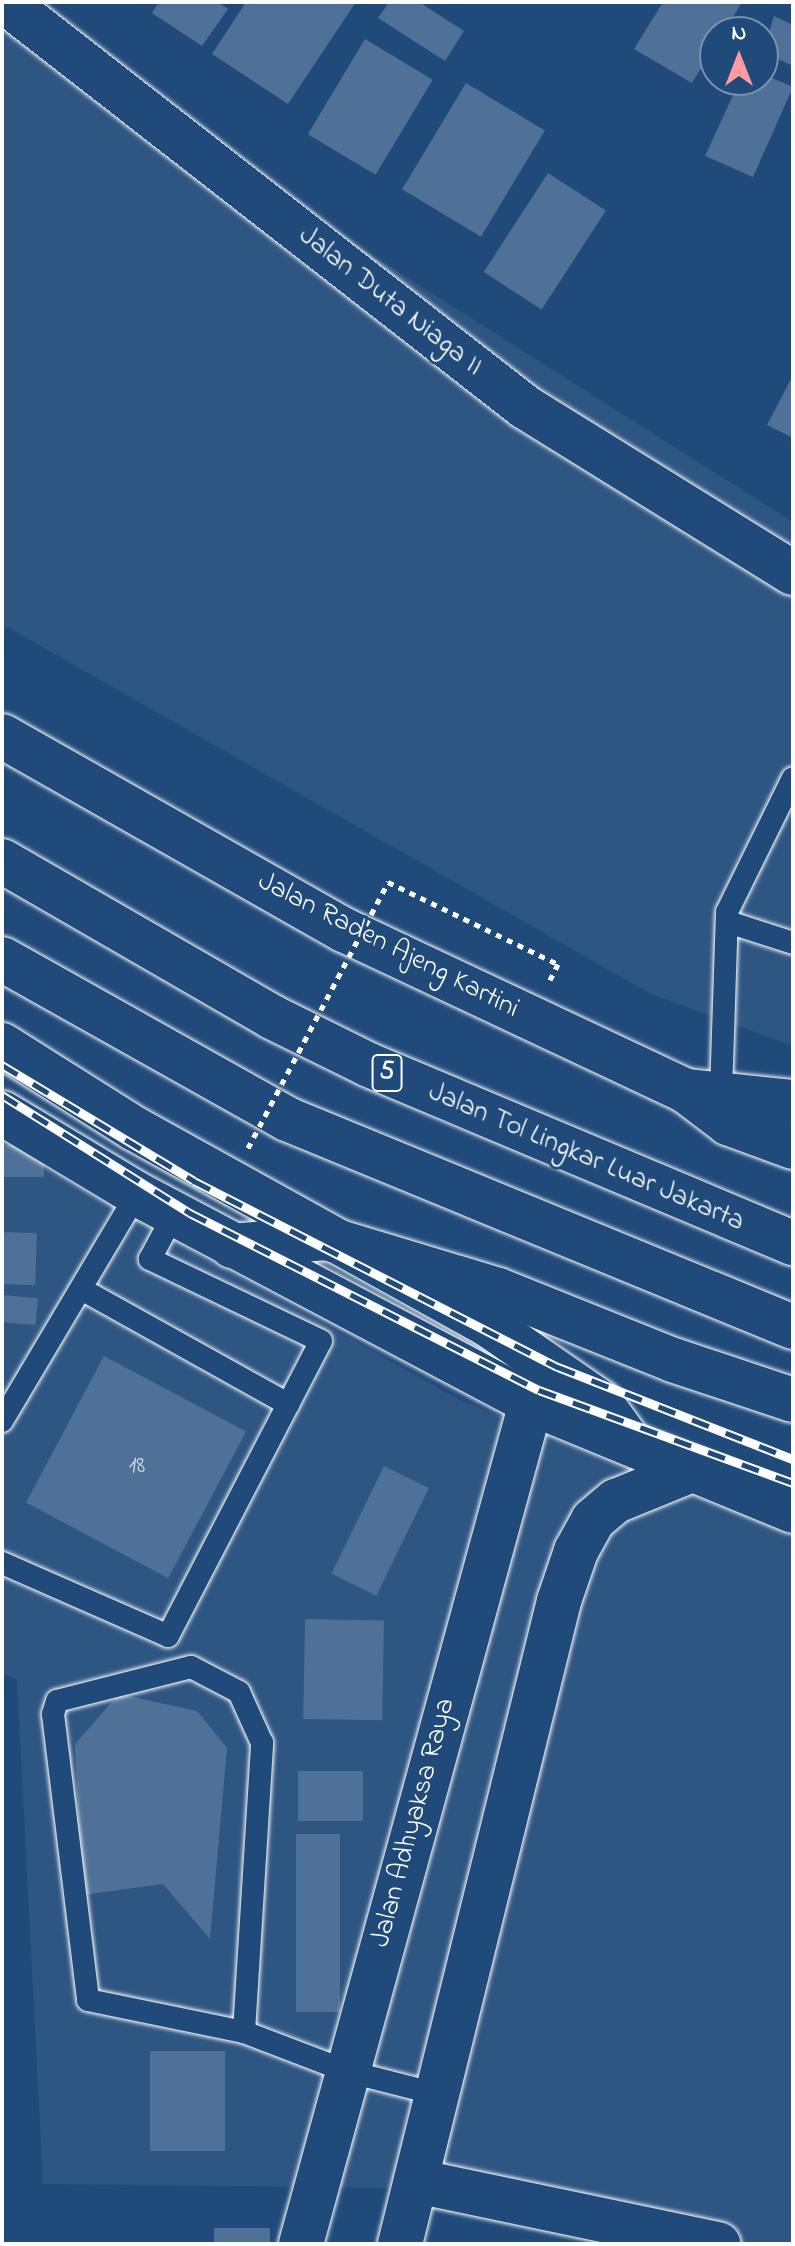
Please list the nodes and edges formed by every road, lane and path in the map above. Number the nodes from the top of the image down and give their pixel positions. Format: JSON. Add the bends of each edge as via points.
{"nodes":[{"id":1,"x":5,"y":2,"type":"edge"},
{"id":2,"x":793,"y":573,"type":"edge"},
{"id":3,"x":2,"y":736,"type":"edge"},
{"id":4,"x":793,"y":778,"type":"edge"},
{"id":5,"x":2,"y":861,"type":"edge"},
{"id":6,"x":728,"y":922,"type":"junction"},
{"id":7,"x":793,"y":943,"type":"edge"},
{"id":8,"x":2,"y":959,"type":"edge"},
{"id":9,"x":558,"y":964,"type":"dead end"},
{"id":10,"x":2,"y":1045,"type":"edge"},
{"id":11,"x":703,"y":1092,"type":"junction"},
{"id":12,"x":793,"y":1102,"type":"edge"},
{"id":13,"x":2,"y":1113,"type":"edge"},
{"id":14,"x":793,"y":1147,"type":"edge"},
{"id":15,"x":248,"y":1148,"type":"dead end"},
{"id":16,"x":145,"y":1208,"type":"junction"},
{"id":17,"x":326,"y":1238,"type":"junction"},
{"id":18,"x":793,"y":1243,"type":"edge"},
{"id":19,"x":232,"y":1246,"type":"junction"},
{"id":20,"x":83,"y":1290,"type":"junction"},
{"id":21,"x":793,"y":1327,"type":"edge"},
{"id":22,"x":793,"y":1400,"type":"edge"},
{"id":23,"x":531,"y":1403,"type":"junction"},
{"id":24,"x":288,"y":1404,"type":"junction"},
{"id":25,"x":2,"y":1421,"type":"edge"},
{"id":26,"x":633,"y":1448,"type":"junction"},
{"id":27,"x":689,"y":1471,"type":"junction"},
{"id":28,"x":793,"y":1511,"type":"edge"},
{"id":29,"x":2,"y":1563,"type":"edge"},
{"id":30,"x":244,"y":2032,"type":"junction"},
{"id":31,"x":346,"y":2071,"type":"junction"},
{"id":32,"x":440,"y":2095,"type":"junction"},
{"id":33,"x":416,"y":2181,"type":"junction"},
{"id":34,"x":301,"y":2244,"type":"edge"},
{"id":35,"x":400,"y":2244,"type":"edge"},
{"id":36,"x":718,"y":2244,"type":"edge"}],
"edges":[{"from":1,"to":2,"type":"main road","name":"Jalan Duta Niaga II","via":[[525,407]]},
{"from":3,"to":11,"type":"main road","name":"Jalan Raden Ajeng Kartini","via":[[344,930]]},
{"from":4,"to":6,"type":"lane","via":[[731,901]]},
{"from":5,"to":18,"type":"main road","name":"Jalan Tol Lingkar Luar Jakarta","number":"5","via":[[272,1017],[369,1065]]},
{"from":6,"to":7,"type":"lane"},
{"from":6,"to":11,"type":"lane"},
{"from":8,"to":21,"type":"main road","via":[[287,1119]]},
{"from":9,"to":15,"type":"path","bridge":true,"via":[[388,882]]},
{"from":10,"to":17,"type":"main road"},
{"from":11,"to":12,"type":"main road","name":"Jalan Raden Ajeng Kartini"},
{"from":11,"to":14,"type":"main road","via":[[728,1123]]},
{"from":13,"to":16,"type":"main road"},
{"from":16,"to":19,"type":"main road"},
{"from":16,"to":20,"type":"lane"},
{"from":16,"to":24,"type":"lane","via":[[150,1259],[321,1341]]},
{"from":17,"to":19,"type":"main road"},
{"from":17,"to":22,"type":"main road","via":[[498,1290],[673,1360]]},
{"from":17,"to":26,"type":"main road","via":[[487,1324],[601,1403]]},
{"from":19,"to":23,"type":"main road"},
{"from":20,"to":24,"type":"lane"},
{"from":20,"to":25,"type":"lane"},
{"from":23,"to":26,"type":"main road"},
{"from":23,"to":31,"type":"main road","name":"Jalan Adhyaksa Raya"},
{"from":24,"to":29,"type":"lane","via":[[168,1636]]},
{"from":26,"to":27,"type":"main road"},
{"from":27,"to":28,"type":"main road"},
{"from":27,"to":32,"type":"main road","via":[[616,1501],[593,1520],[576,1551],[559,1601]]},
{"from":30,"to":30,"type":"lane","via":[[88,2000],[53,1714],[57,1701],[191,1667],[239,1692],[262,1743]]},
{"from":30,"to":31,"type":"lane"},
{"from":31,"to":32,"type":"lane"},
{"from":31,"to":34,"type":"main road","name":"Jalan Adhyaksa Raya"},
{"from":32,"to":33,"type":"main road"},
{"from":33,"to":35,"type":"main road"},
{"from":33,"to":36,"type":"main road"}]}
